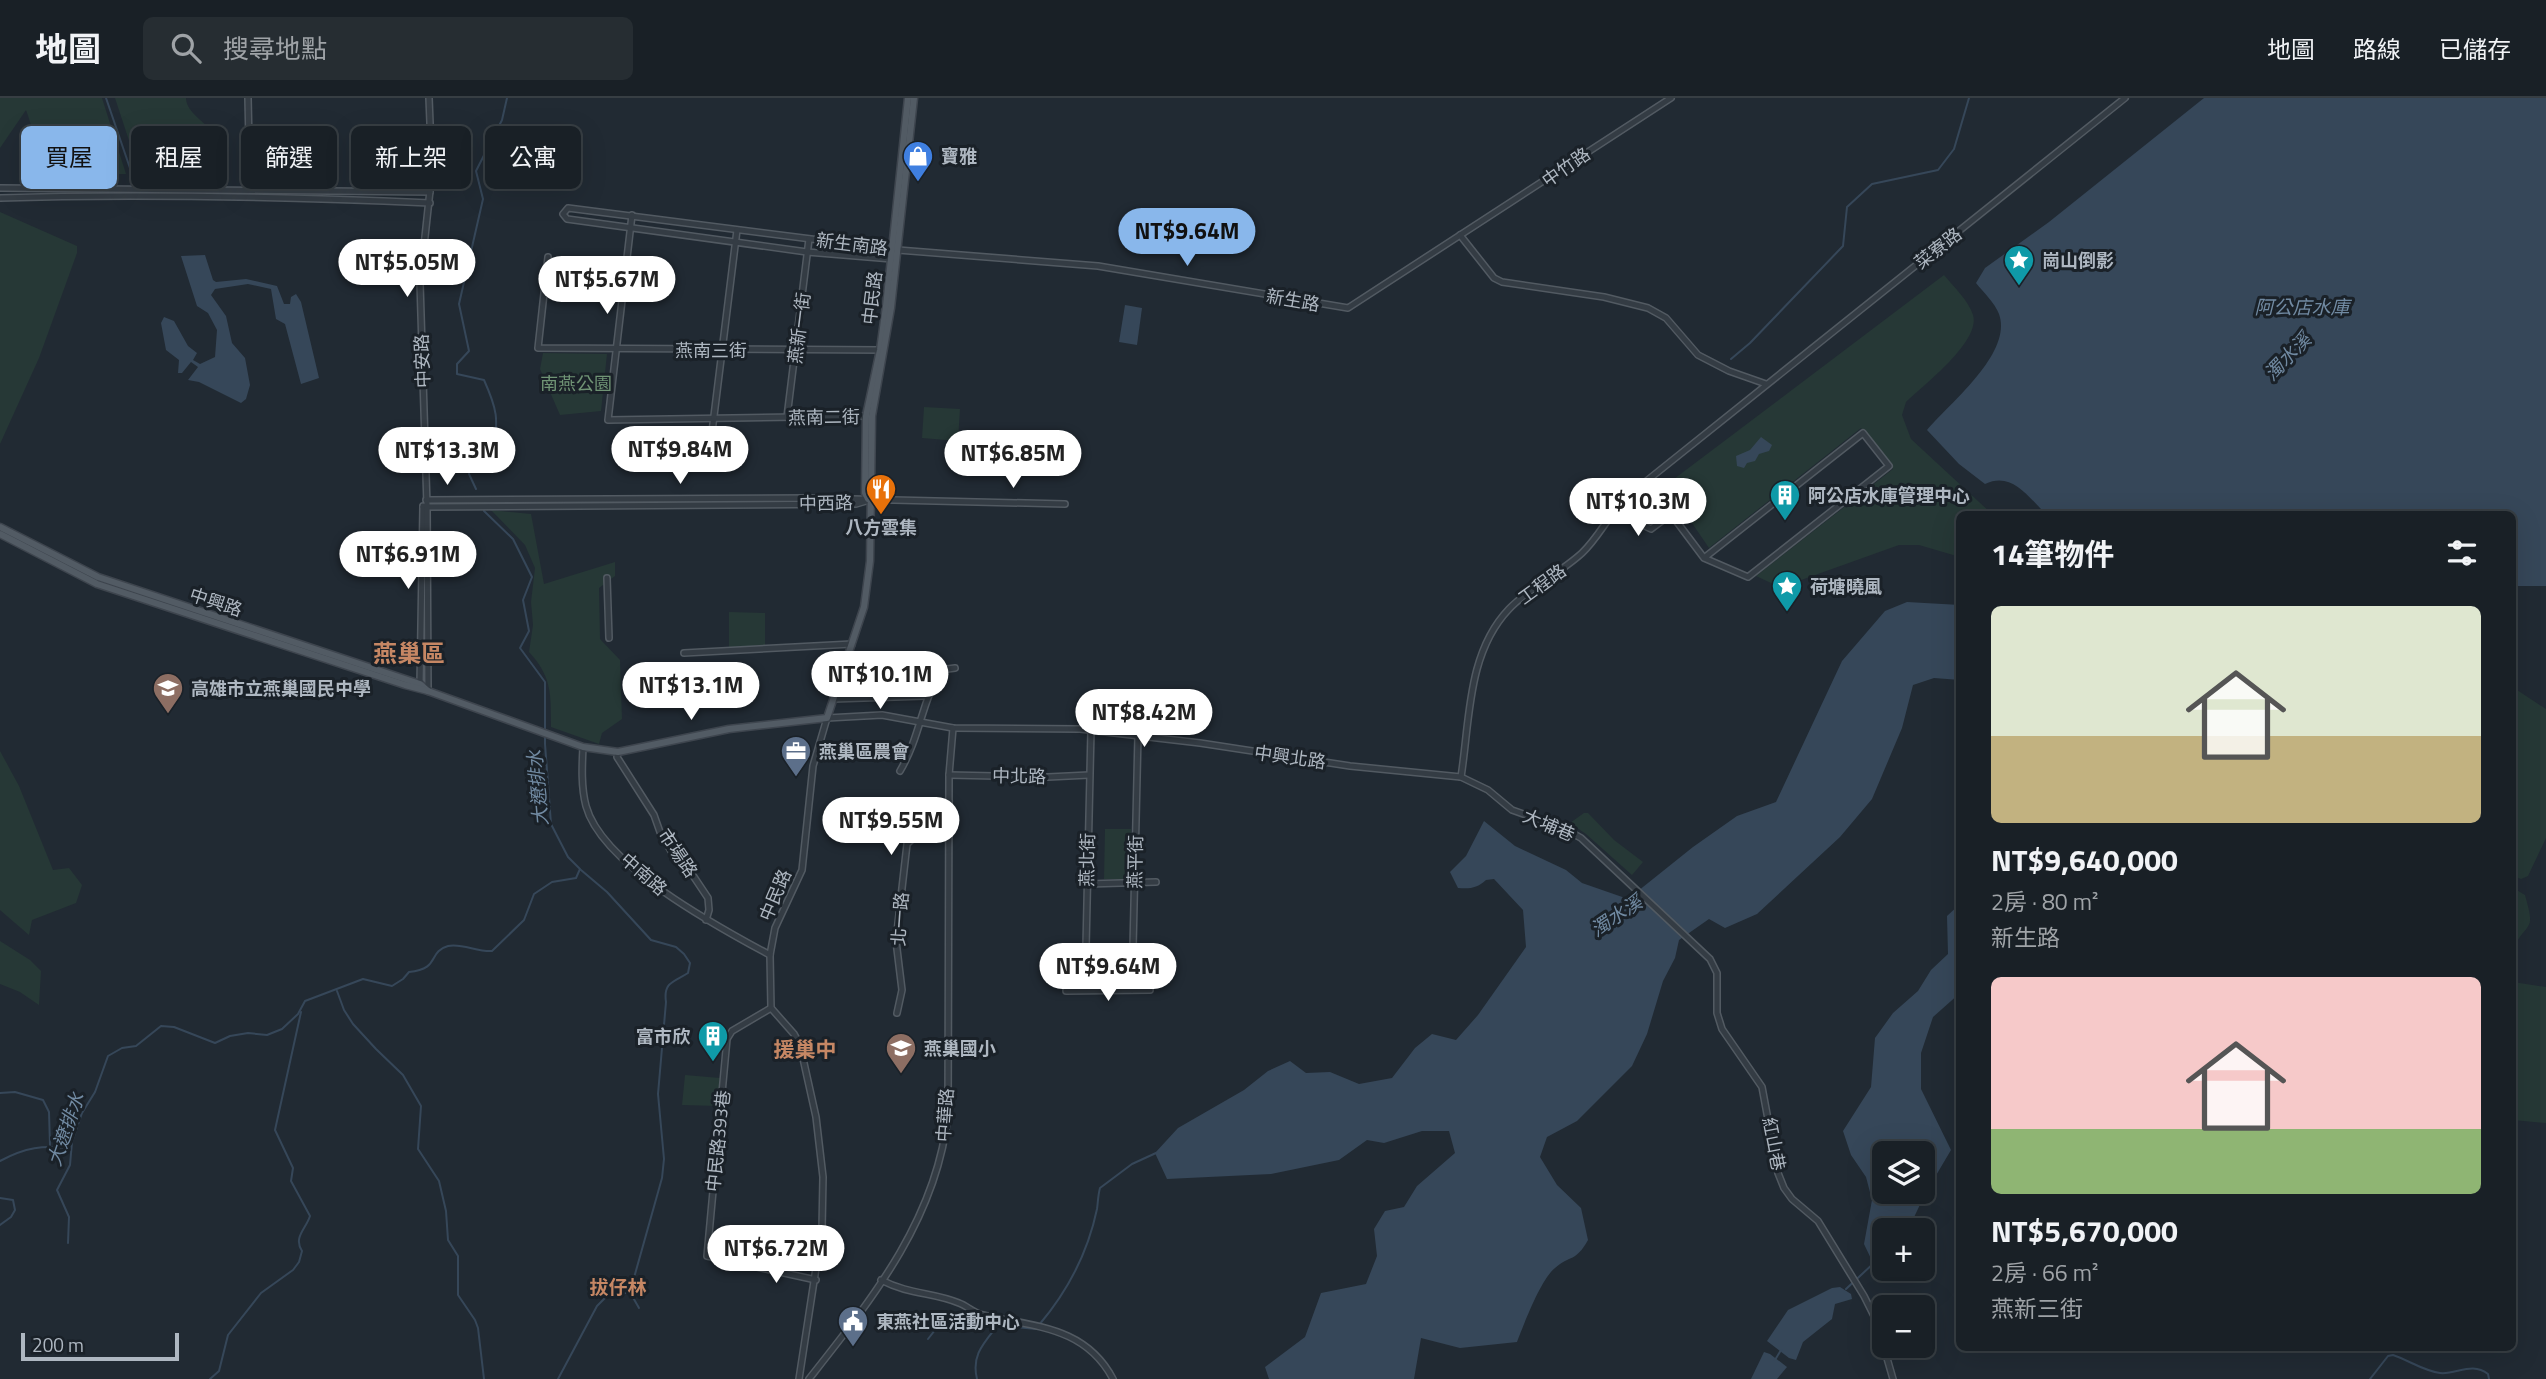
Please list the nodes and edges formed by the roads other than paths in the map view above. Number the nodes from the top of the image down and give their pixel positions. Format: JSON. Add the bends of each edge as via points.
{"nodes":[{"id":1,"x":248,"y":98,"type":"edge"},
{"id":2,"x":429,"y":98,"type":"edge"},
{"id":3,"x":908,"y":98,"type":"edge"},
{"id":4,"x":914,"y":98,"type":"edge"},
{"id":5,"x":1671,"y":98,"type":"edge"},
{"id":6,"x":2125,"y":98,"type":"edge"},
{"id":7,"x":249,"y":126,"type":"edge"},
{"id":8,"x":0,"y":188,"type":"edge"},
{"id":9,"x":241,"y":189,"type":"edge"},
{"id":10,"x":250,"y":189,"type":"edge"},
{"id":11,"x":430,"y":192,"type":"junction"},
{"id":12,"x":0,"y":198,"type":"edge"},
{"id":13,"x":430,"y":202,"type":"junction"},
{"id":14,"x":632,"y":215,"type":"junction"},
{"id":15,"x":630,"y":227,"type":"junction"},
{"id":16,"x":737,"y":230,"type":"junction"},
{"id":17,"x":1460,"y":235,"type":"junction"},
{"id":18,"x":809,"y":239,"type":"junction"},
{"id":19,"x":735,"y":243,"type":"junction"},
{"id":20,"x":895,"y":249,"type":"junction"},
{"id":21,"x":807,"y":252,"type":"junction"},
{"id":22,"x":548,"y":257,"type":"dead end"},
{"id":23,"x":891,"y":260,"type":"junction"},
{"id":24,"x":616,"y":349,"type":"junction"},
{"id":25,"x":797,"y":349,"type":"junction"},
{"id":26,"x":722,"y":350,"type":"junction"},
{"id":27,"x":882,"y":350,"type":"junction"},
{"id":28,"x":1766,"y":384,"type":"junction"},
{"id":29,"x":869,"y":416,"type":"junction"},
{"id":30,"x":787,"y":417,"type":"junction"},
{"id":31,"x":714,"y":418,"type":"junction"},
{"id":32,"x":711,"y":440,"type":"dead end"},
{"id":33,"x":869,"y":500,"type":"junction"},
{"id":34,"x":425,"y":504,"type":"junction"},
{"id":35,"x":1065,"y":504,"type":"dead end"},
{"id":36,"x":1613,"y":511,"type":"junction"},
{"id":37,"x":0,"y":527,"type":"edge"},
{"id":38,"x":0,"y":534,"type":"edge"},
{"id":39,"x":1704,"y":558,"type":"junction"},
{"id":40,"x":607,"y":578,"type":"dead end"},
{"id":41,"x":424,"y":584,"type":"junction"},
{"id":42,"x":224,"y":623,"type":"junction"},
{"id":43,"x":609,"y":638,"type":"dead end"},
{"id":44,"x":852,"y":644,"type":"junction"},
{"id":45,"x":684,"y":653,"type":"dead end"},
{"id":46,"x":955,"y":668,"type":"dead end"},
{"id":47,"x":422,"y":688,"type":"junction"},
{"id":48,"x":926,"y":696,"type":"junction"},
{"id":49,"x":833,"y":699,"type":"junction"},
{"id":50,"x":827,"y":718,"type":"junction"},
{"id":51,"x":920,"y":721,"type":"junction"},
{"id":52,"x":953,"y":728,"type":"junction"},
{"id":53,"x":1091,"y":730,"type":"junction"},
{"id":54,"x":1138,"y":735,"type":"junction"},
{"id":55,"x":583,"y":747,"type":"junction"},
{"id":56,"x":618,"y":752,"type":"junction"},
{"id":57,"x":900,"y":771,"type":"dead end"},
{"id":58,"x":949,"y":775,"type":"junction"},
{"id":59,"x":1089,"y":775,"type":"junction"},
{"id":60,"x":1461,"y":777,"type":"junction"},
{"id":61,"x":949,"y":801,"type":"junction"},
{"id":62,"x":1135,"y":882,"type":"junction"},
{"id":63,"x":1156,"y":883,"type":"dead end"},
{"id":64,"x":1087,"y":884,"type":"junction"},
{"id":65,"x":706,"y":920,"type":"junction"},
{"id":66,"x":1693,"y":940,"type":"joint"},
{"id":67,"x":770,"y":955,"type":"junction"},
{"id":68,"x":1085,"y":990,"type":"junction"},
{"id":69,"x":1132,"y":990,"type":"junction"},
{"id":70,"x":1150,"y":990,"type":"dead end"},
{"id":71,"x":1066,"y":991,"type":"dead end"},
{"id":72,"x":771,"y":1008,"type":"junction"},
{"id":73,"x":897,"y":1013,"type":"dead end"},
{"id":74,"x":816,"y":1280,"type":"junction"},
{"id":75,"x":881,"y":1280,"type":"junction"},
{"id":76,"x":799,"y":1379,"type":"edge"},
{"id":77,"x":809,"y":1379,"type":"edge"},
{"id":78,"x":1113,"y":1379,"type":"edge"},
{"id":79,"x":1894,"y":1379,"type":"edge"}],
"edges":[{"from":1,"to":7,"type":"street"},
{"from":2,"to":11,"type":"street","name":"中安路"},
{"from":3,"to":20,"type":"main road","name":"中民路"},
{"from":4,"to":20,"type":"main road","name":"中民路"},
{"from":5,"to":17,"type":"street","name":"中竹路"},
{"from":6,"to":28,"type":"street","name":"菜寮路"},
{"from":8,"to":9,"type":"street"},
{"from":10,"to":11,"type":"street"},
{"from":11,"to":13,"type":"street","name":"中安路"},
{"from":12,"to":13,"type":"street","via":[[65,195]]},
{"from":13,"to":34,"type":"street","name":"中安路","via":[[420,283]]},
{"from":14,"to":15,"type":"street"},
{"from":14,"to":15,"type":"street","name":"新生南路","via":[[568,208],[563,214],[567,219]]},
{"from":14,"to":16,"type":"street","name":"新生南路"},
{"from":15,"to":19,"type":"street","name":"新生南路"},
{"from":15,"to":24,"type":"street"},
{"from":16,"to":18,"type":"street","name":"新生南路"},
{"from":16,"to":19,"type":"street"},
{"from":17,"to":20,"type":"street","name":"新生路","via":[[1348,308],[1098,266]]},
{"from":17,"to":28,"type":"street","via":[[1502,282],[1648,307],[1666,318],[1698,355]]},
{"from":18,"to":20,"type":"street","name":"新生南路"},
{"from":18,"to":21,"type":"street","name":"燕新一街"},
{"from":19,"to":21,"type":"street","name":"新生南路"},
{"from":19,"to":26,"type":"street"},
{"from":20,"to":23,"type":"main road","name":"中民路"},
{"from":20,"to":27,"type":"main road","name":"中民路"},
{"from":21,"to":23,"type":"street","name":"新生南路"},
{"from":21,"to":25,"type":"street","name":"燕新一街"},
{"from":22,"to":24,"type":"street","name":"燕南三街","via":[[538,348]]},
{"from":23,"to":27,"type":"main road","name":"中民路"},
{"from":24,"to":26,"type":"street","name":"燕南三街"},
{"from":24,"to":31,"type":"street","name":"燕南二街","via":[[608,420]]},
{"from":25,"to":26,"type":"street","name":"燕南三街"},
{"from":25,"to":27,"type":"street","name":"燕南三街"},
{"from":25,"to":30,"type":"street","name":"燕新一街"},
{"from":26,"to":31,"type":"street"},
{"from":27,"to":29,"type":"main road","name":"中民路"},
{"from":28,"to":36,"type":"street","name":"工程路"},
{"from":29,"to":30,"type":"street","name":"燕南二街"},
{"from":29,"to":33,"type":"main road","name":"中民路"},
{"from":30,"to":31,"type":"street","name":"燕南二街"},
{"from":31,"to":32,"type":"street"},
{"from":33,"to":34,"type":"street","name":"中西路"},
{"from":33,"to":35,"type":"street","name":"中西路"},
{"from":33,"to":44,"type":"main road","name":"中民路","via":[[870,561],[864,607]]},
{"from":34,"to":41,"type":"street","name":"中安路"},
{"from":36,"to":39,"type":"street","via":[[1651,529],[1671,514]]},
{"from":36,"to":60,"type":"street","name":"工程路","via":[[1589,547],[1511,607],[1494,629],[1476,672]]},
{"from":37,"to":42,"type":"main road","name":"中興路","via":[[98,577]]},
{"from":38,"to":42,"type":"main road","name":"中興路","via":[[97,584]]},
{"from":39,"to":39,"type":"street","via":[[1748,577],[1889,466],[1863,433]]},
{"from":40,"to":43,"type":"street"},
{"from":41,"to":47,"type":"street","name":"中安路"},
{"from":41,"to":47,"type":"street","name":"中安路"},
{"from":42,"to":47,"type":"main road","name":"中興路"},
{"from":44,"to":45,"type":"street"},
{"from":44,"to":49,"type":"main road","name":"中民路"},
{"from":46,"to":48,"type":"street","via":[[940,670]]},
{"from":47,"to":55,"type":"main road","name":"中興路"},
{"from":48,"to":49,"type":"street"},
{"from":48,"to":51,"type":"street"},
{"from":49,"to":50,"type":"main road","name":"中民路"},
{"from":50,"to":51,"type":"street","name":"中興北路","via":[[883,715]]},
{"from":50,"to":56,"type":"main road","via":[[729,729]]},
{"from":50,"to":67,"type":"street","name":"中民路","via":[[813,766],[802,870],[775,928]]},
{"from":51,"to":52,"type":"street","name":"中興北路"},
{"from":51,"to":57,"type":"street"},
{"from":52,"to":53,"type":"street","name":"中興北路"},
{"from":52,"to":58,"type":"street","name":"中華路"},
{"from":53,"to":54,"type":"street","name":"中興北路"},
{"from":53,"to":59,"type":"street","name":"燕北街"},
{"from":54,"to":60,"type":"street","name":"中興北路"},
{"from":54,"to":62,"type":"street","name":"燕平街"},
{"from":55,"to":56,"type":"main road"},
{"from":55,"to":65,"type":"street","name":"中南路","via":[[586,805],[601,833],[668,896]]},
{"from":56,"to":65,"type":"street","name":"市場路","via":[[671,850],[708,898]]},
{"from":58,"to":59,"type":"street","name":"中北路"},
{"from":58,"to":61,"type":"street","name":"中華路"},
{"from":59,"to":64,"type":"street","name":"燕北街"},
{"from":60,"to":66,"type":"street","name":"大埔巷","via":[[1488,790],[1512,810],[1581,838]]},
{"from":61,"to":73,"type":"street","name":"北一路","via":[[907,844],[896,942],[902,990]]},
{"from":61,"to":75,"type":"street","name":"中華路","via":[[945,1144],[921,1215]]},
{"from":62,"to":63,"type":"street"},
{"from":62,"to":64,"type":"street"},
{"from":62,"to":69,"type":"street","name":"燕平街"},
{"from":64,"to":68,"type":"street","name":"燕北街"},
{"from":65,"to":67,"type":"street","name":"中南路"},
{"from":66,"to":79,"type":"street","name":"紅山巷","via":[[1717,973],[1717,1013],[1722,1029],[1762,1087],[1784,1188],[1818,1221],[1854,1282],[1876,1321]]},
{"from":67,"to":72,"type":"street","name":"中民路"},
{"from":68,"to":69,"type":"street"},
{"from":68,"to":71,"type":"street"},
{"from":69,"to":70,"type":"street"},
{"from":72,"to":74,"type":"street","via":[[798,1040],[816,1117],[824,1211]]},
{"from":72,"to":74,"type":"street","name":"中民路393巷","via":[[732,1031],[727,1039],[708,1256]]},
{"from":74,"to":76,"type":"street"},
{"from":75,"to":77,"type":"street","name":"中華路"},
{"from":75,"to":78,"type":"street","via":[[900,1290],[958,1302],[980,1314],[1056,1332],[1094,1351]]}]}
